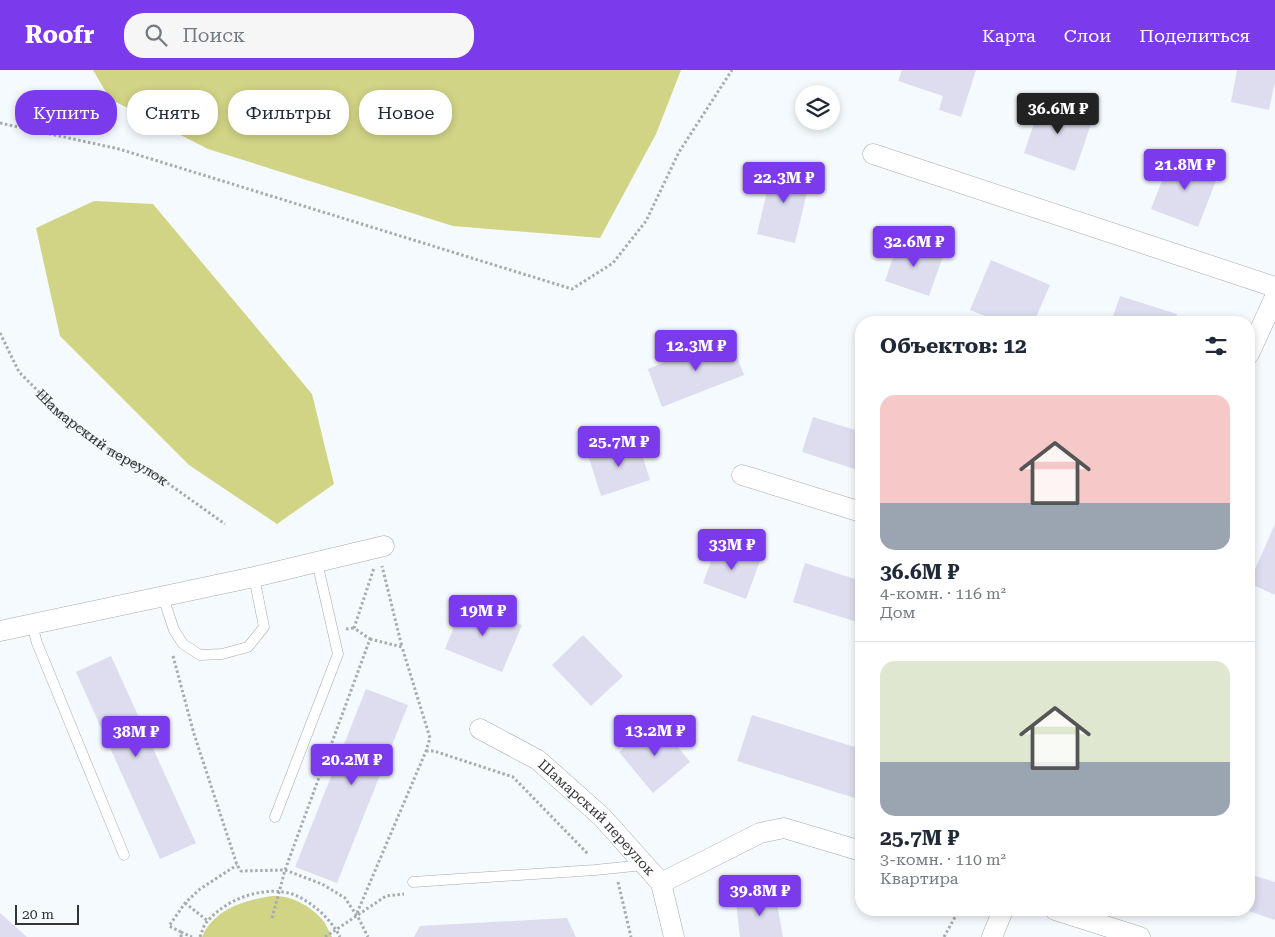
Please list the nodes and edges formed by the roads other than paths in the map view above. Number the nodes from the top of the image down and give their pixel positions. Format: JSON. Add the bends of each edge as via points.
{"nodes":[{"id":1,"x":874,"y":154,"type":"dead end"},
{"id":2,"x":1275,"y":287,"type":"edge"},
{"id":3,"x":1275,"y":297,"type":"edge"},
{"id":4,"x":1255,"y":341,"type":"edge"},
{"id":5,"x":742,"y":475,"type":"dead end"},
{"id":6,"x":855,"y":510,"type":"edge"},
{"id":7,"x":383,"y":554,"type":"road end"},
{"id":8,"x":317,"y":562,"type":"junction"},
{"id":9,"x":254,"y":577,"type":"junction"},
{"id":10,"x":163,"y":597,"type":"junction"},
{"id":11,"x":32,"y":625,"type":"junction"},
{"id":12,"x":0,"y":631,"type":"edge"},
{"id":13,"x":480,"y":729,"type":"dead end"},
{"id":14,"x":275,"y":817,"type":"dead end"},
{"id":15,"x":855,"y":849,"type":"edge"},
{"id":16,"x":124,"y":855,"type":"dead end"},
{"id":17,"x":644,"y":865,"type":"junction"},
{"id":18,"x":413,"y":882,"type":"dead end"},
{"id":19,"x":661,"y":883,"type":"junction"},
{"id":20,"x":1001,"y":916,"type":"edge"},
{"id":21,"x":1074,"y":916,"type":"edge"},
{"id":22,"x":674,"y":937,"type":"edge"},
{"id":23,"x":992,"y":937,"type":"edge"},
{"id":24,"x":1140,"y":937,"type":"edge"}],
"edges":[{"from":1,"to":2,"type":"street"},
{"from":3,"to":4,"type":"street"},
{"from":5,"to":6,"type":"street"},
{"from":7,"to":8,"type":"street"},
{"from":8,"to":9,"type":"street"},
{"from":8,"to":14,"type":"lane","via":[[338,654]]},
{"from":9,"to":10,"type":"street"},
{"from":9,"to":10,"type":"lane","via":[[264,627],[248,647],[222,654],[200,655],[183,644],[174,630]]},
{"from":10,"to":11,"type":"street"},
{"from":11,"to":12,"type":"street"},
{"from":11,"to":16,"type":"lane"},
{"from":13,"to":17,"type":"street","name":"Шамарский переулок","via":[[538,760],[602,817]]},
{"from":15,"to":19,"type":"street","via":[[784,828],[760,833]]},
{"from":17,"to":18,"type":"lane"},
{"from":17,"to":19,"type":"street","name":"Шамарский переулок"},
{"from":19,"to":22,"type":"street","name":"Шамарский переулок"},
{"from":20,"to":23,"type":"street"},
{"from":21,"to":24,"type":"street"}]}
